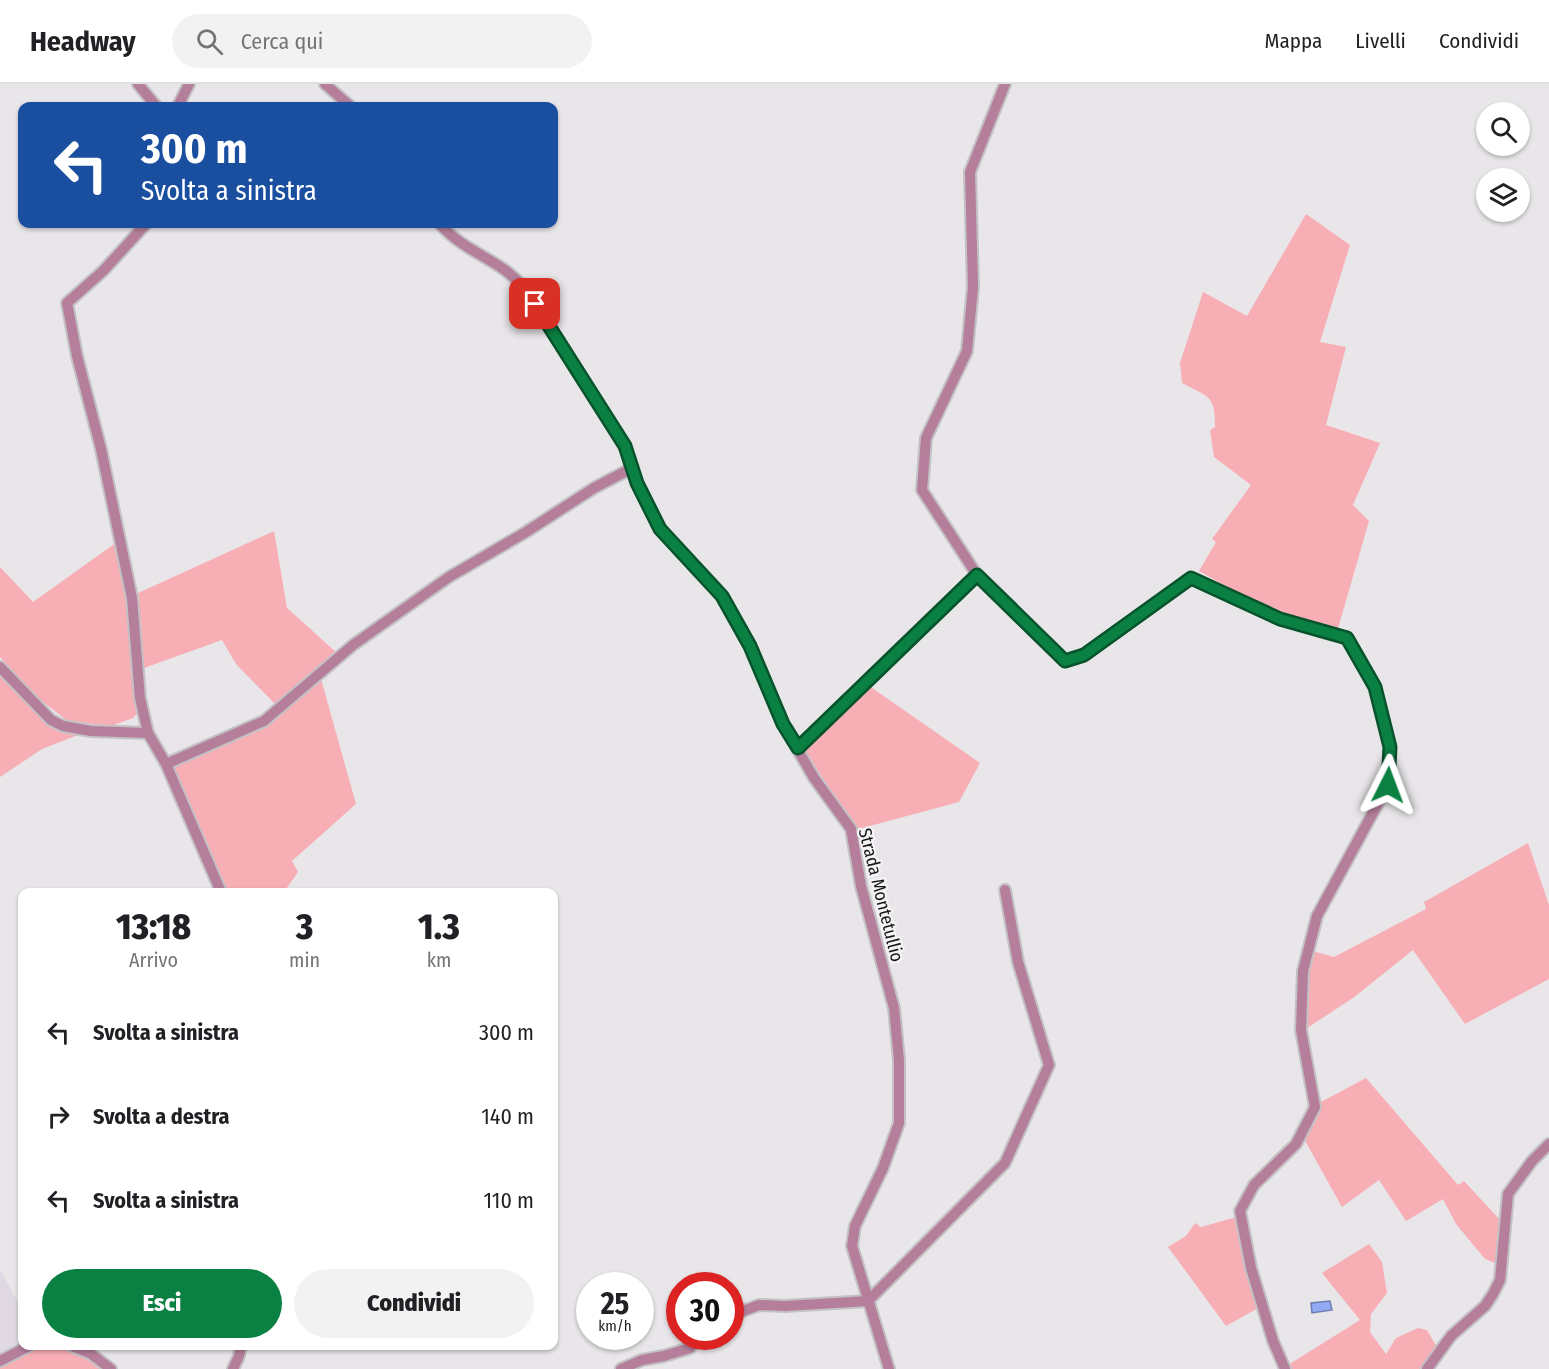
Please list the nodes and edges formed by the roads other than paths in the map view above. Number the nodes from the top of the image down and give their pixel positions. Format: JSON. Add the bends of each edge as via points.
{"nodes":[{"id":1,"x":138,"y":84,"type":"edge"},
{"id":2,"x":189,"y":84,"type":"edge"},
{"id":3,"x":325,"y":84,"type":"edge"},
{"id":4,"x":1005,"y":84,"type":"edge"},
{"id":5,"x":153,"y":102,"type":"edge"},
{"id":6,"x":180,"y":102,"type":"edge"},
{"id":7,"x":345,"y":102,"type":"edge"},
{"id":8,"x":142,"y":228,"type":"edge"},
{"id":9,"x":444,"y":228,"type":"edge"},
{"id":10,"x":632,"y":468,"type":"junction"},
{"id":11,"x":977,"y":575,"type":"junction"},
{"id":12,"x":0,"y":668,"type":"edge"},
{"id":13,"x":148,"y":733,"type":"junction"},
{"id":14,"x":798,"y":748,"type":"junction"},
{"id":15,"x":166,"y":764,"type":"junction"},
{"id":16,"x":219,"y":888,"type":"edge"},
{"id":17,"x":1005,"y":890,"type":"dead end"},
{"id":18,"x":1549,"y":1144,"type":"edge"},
{"id":19,"x":868,"y":1301,"type":"junction"},
{"id":20,"x":744,"y":1311,"type":"edge"},
{"id":21,"x":21,"y":1350,"type":"edge"},
{"id":22,"x":82,"y":1350,"type":"edge"},
{"id":23,"x":240,"y":1350,"type":"edge"},
{"id":24,"x":684,"y":1350,"type":"edge"},
{"id":25,"x":0,"y":1361,"type":"edge"},
{"id":26,"x":111,"y":1369,"type":"edge"},
{"id":27,"x":233,"y":1369,"type":"edge"},
{"id":28,"x":621,"y":1369,"type":"edge"},
{"id":29,"x":888,"y":1369,"type":"edge"},
{"id":30,"x":1285,"y":1369,"type":"edge"},
{"id":31,"x":1427,"y":1369,"type":"edge"}],
"edges":[{"from":1,"to":5,"type":"street"},
{"from":2,"to":6,"type":"street"},
{"from":3,"to":7,"type":"street"},
{"from":4,"to":11,"type":"street","via":[[970,172],[974,286],[968,351],[926,438],[922,490]]},
{"from":8,"to":13,"type":"street","via":[[103,272],[67,303],[132,598],[140,698]]},
{"from":9,"to":10,"type":"street","name":"Strada Montetullio","via":[[468,248],[505,269],[524,287],[625,446]]},
{"from":10,"to":14,"type":"street","name":"Strada Montetullio","via":[[660,529],[722,596]]},
{"from":10,"to":15,"type":"street","via":[[449,577],[353,645],[264,721]]},
{"from":11,"to":14,"type":"street"},
{"from":11,"to":30,"type":"street","via":[[1065,661],[1084,655],[1191,578],[1280,619],[1347,638],[1375,687],[1390,747],[1388,785],[1317,916],[1303,971],[1301,1030],[1315,1107],[1296,1144],[1254,1185],[1240,1211],[1251,1268]]},
{"from":12,"to":13,"type":"street","via":[[51,720],[63,726]]},
{"from":13,"to":15,"type":"street"},
{"from":14,"to":19,"type":"street","name":"Strada Montetullio","via":[[851,829],[861,886],[894,1008],[899,1123],[855,1226],[852,1246]]},
{"from":15,"to":16,"type":"street"},
{"from":17,"to":19,"type":"street","via":[[1018,962],[1049,1065],[1005,1162]]},
{"from":18,"to":31,"type":"street","via":[[1508,1194],[1500,1280],[1493,1294],[1451,1336]]},
{"from":19,"to":20,"type":"street","via":[[759,1305]]},
{"from":19,"to":29,"type":"street","name":"Strada Montetullio"},
{"from":21,"to":25,"type":"street"},
{"from":22,"to":26,"type":"street"},
{"from":23,"to":27,"type":"street"},
{"from":24,"to":28,"type":"street"}]}
